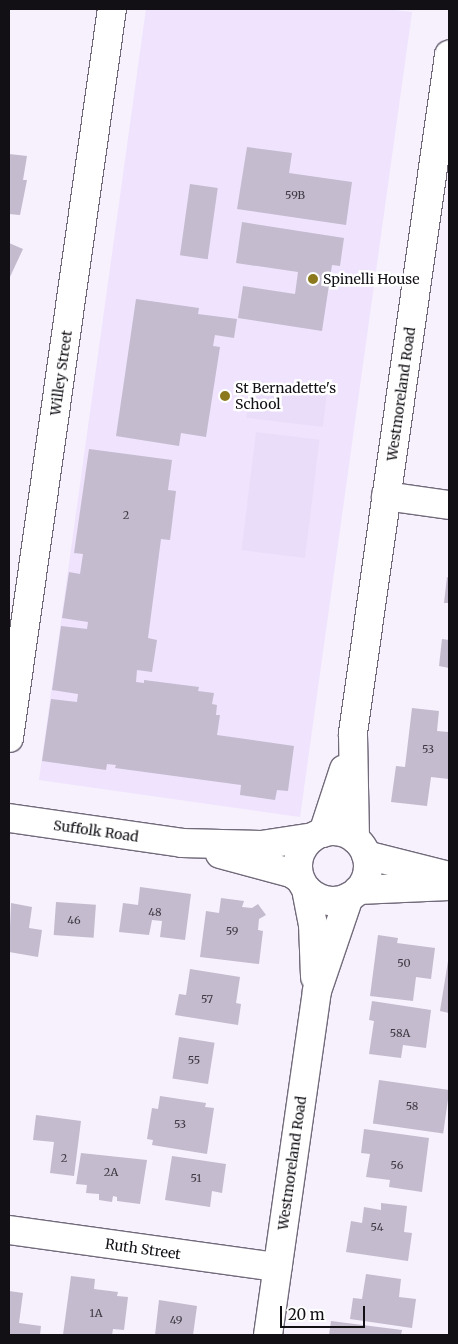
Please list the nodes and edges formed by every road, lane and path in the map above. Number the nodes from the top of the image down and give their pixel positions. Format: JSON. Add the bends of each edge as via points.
{"nodes":[{"id":1,"x":112,"y":9,"type":"edge"},
{"id":2,"x":449,"y":55,"type":"edge"},
{"id":3,"x":440,"y":178,"type":"edge"},
{"id":4,"x":386,"y":496,"type":"junction"},
{"id":5,"x":449,"y":505,"type":"edge"},
{"id":6,"x":353,"y":734,"type":"junction"},
{"id":7,"x":9,"y":738,"type":"edge"},
{"id":8,"x":9,"y":818,"type":"edge"},
{"id":9,"x":318,"y":835,"type":"junction"},
{"id":10,"x":182,"y":843,"type":"junction"},
{"id":11,"x":360,"y":847,"type":"junction"},
{"id":12,"x":449,"y":876,"type":"edge"},
{"id":13,"x":303,"y":884,"type":"junction"},
{"id":14,"x":449,"y":886,"type":"edge"},
{"id":15,"x":354,"y":893,"type":"junction"},
{"id":16,"x":317,"y":991,"type":"junction"},
{"id":17,"x":9,"y":1230,"type":"edge"},
{"id":18,"x":277,"y":1267,"type":"junction"},
{"id":19,"x":268,"y":1335,"type":"edge"}],
"edges":[{"from":1,"to":7,"type":"street","name":"Willey Street"},
{"from":2,"to":3,"type":"street","name":"Westmoreland Road"},
{"from":3,"to":4,"type":"street","name":"Westmoreland Road"},
{"from":4,"to":5,"type":"street"},
{"from":4,"to":6,"type":"street","name":"Westmoreland Road"},
{"from":6,"to":9,"type":"street","name":"Westmoreland Road"},
{"from":6,"to":11,"type":"street","name":"Westmoreland Road"},
{"from":8,"to":10,"type":"street","name":"Suffolk Road"},
{"from":9,"to":10,"type":"street","name":"Suffolk Road","via":[[261,845]]},
{"from":9,"to":11,"type":"street","via":[[340,832]]},
{"from":9,"to":13,"type":"street","via":[[299,856]]},
{"from":10,"to":13,"type":"street","name":"Suffolk Road","via":[[290,873]]},
{"from":11,"to":12,"type":"street"},
{"from":11,"to":15,"type":"street","via":[[368,868]]},
{"from":13,"to":15,"type":"street","via":[[326,900]]},
{"from":13,"to":16,"type":"street","name":"Westmoreland Road","via":[[313,924]]},
{"from":14,"to":15,"type":"street"},
{"from":15,"to":16,"type":"street","name":"Westmoreland Road"},
{"from":16,"to":18,"type":"street","name":"Westmoreland Road"},
{"from":17,"to":18,"type":"street","name":"Ruth Street"},
{"from":18,"to":19,"type":"street","name":"Westmoreland Road"}]}
